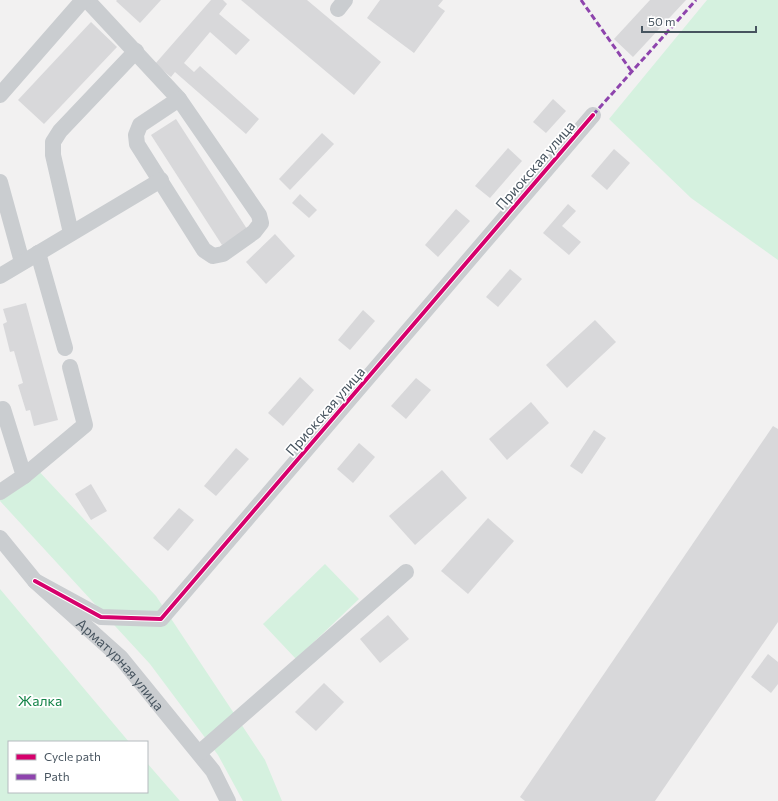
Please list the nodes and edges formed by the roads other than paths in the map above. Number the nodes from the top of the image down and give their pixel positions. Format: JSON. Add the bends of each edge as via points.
{"nodes":[{"id":1,"x":83,"y":0,"type":"edge"},
{"id":2,"x":87,"y":0,"type":"edge"},
{"id":3,"x":136,"y":51,"type":"junction"},
{"id":4,"x":0,"y":95,"type":"edge"},
{"id":5,"x":179,"y":98,"type":"junction"},
{"id":6,"x":593,"y":115,"type":"dead end"},
{"id":7,"x":160,"y":180,"type":"junction"},
{"id":8,"x":0,"y":182,"type":"edge"},
{"id":9,"x":71,"y":233,"type":"junction"},
{"id":10,"x":38,"y":253,"type":"junction"},
{"id":11,"x":22,"y":262,"type":"junction"},
{"id":12,"x":0,"y":276,"type":"edge"},
{"id":13,"x":65,"y":348,"type":"dead end"},
{"id":14,"x":70,"y":367,"type":"dead end"},
{"id":15,"x":3,"y":409,"type":"dead end"},
{"id":16,"x":24,"y":476,"type":"junction"},
{"id":17,"x":0,"y":492,"type":"edge"},
{"id":18,"x":0,"y":538,"type":"edge"},
{"id":19,"x":406,"y":572,"type":"dead end"},
{"id":20,"x":35,"y":581,"type":"junction"},
{"id":21,"x":199,"y":753,"type":"junction"},
{"id":22,"x":228,"y":801,"type":"edge"}],
"edges":[{"from":1,"to":4,"type":"street"},
{"from":2,"to":3,"type":"street"},
{"from":3,"to":5,"type":"street"},
{"from":3,"to":9,"type":"street","via":[[60,131],[53,142],[53,155]]},
{"from":5,"to":7,"type":"street","via":[[140,125],[136,135],[137,144]]},
{"from":5,"to":7,"type":"street","via":[[259,215],[261,223],[254,232],[223,254],[213,256],[204,250]]},
{"from":6,"to":20,"type":"street","name":"Приокская улица","via":[[161,619],[101,617]]},
{"from":7,"to":9,"type":"street"},
{"from":8,"to":11,"type":"street"},
{"from":9,"to":10,"type":"street"},
{"from":10,"to":11,"type":"street"},
{"from":10,"to":13,"type":"street"},
{"from":11,"to":12,"type":"street"},
{"from":14,"to":16,"type":"street","via":[[85,425]]},
{"from":15,"to":16,"type":"street"},
{"from":16,"to":17,"type":"street"},
{"from":18,"to":20,"type":"street","name":"Арматурная улица"},
{"from":19,"to":21,"type":"street"},
{"from":20,"to":21,"type":"street","name":"Арматурная улица","via":[[121,658]]},
{"from":21,"to":22,"type":"street","name":"Арматурная улица","via":[[213,771]]}]}
